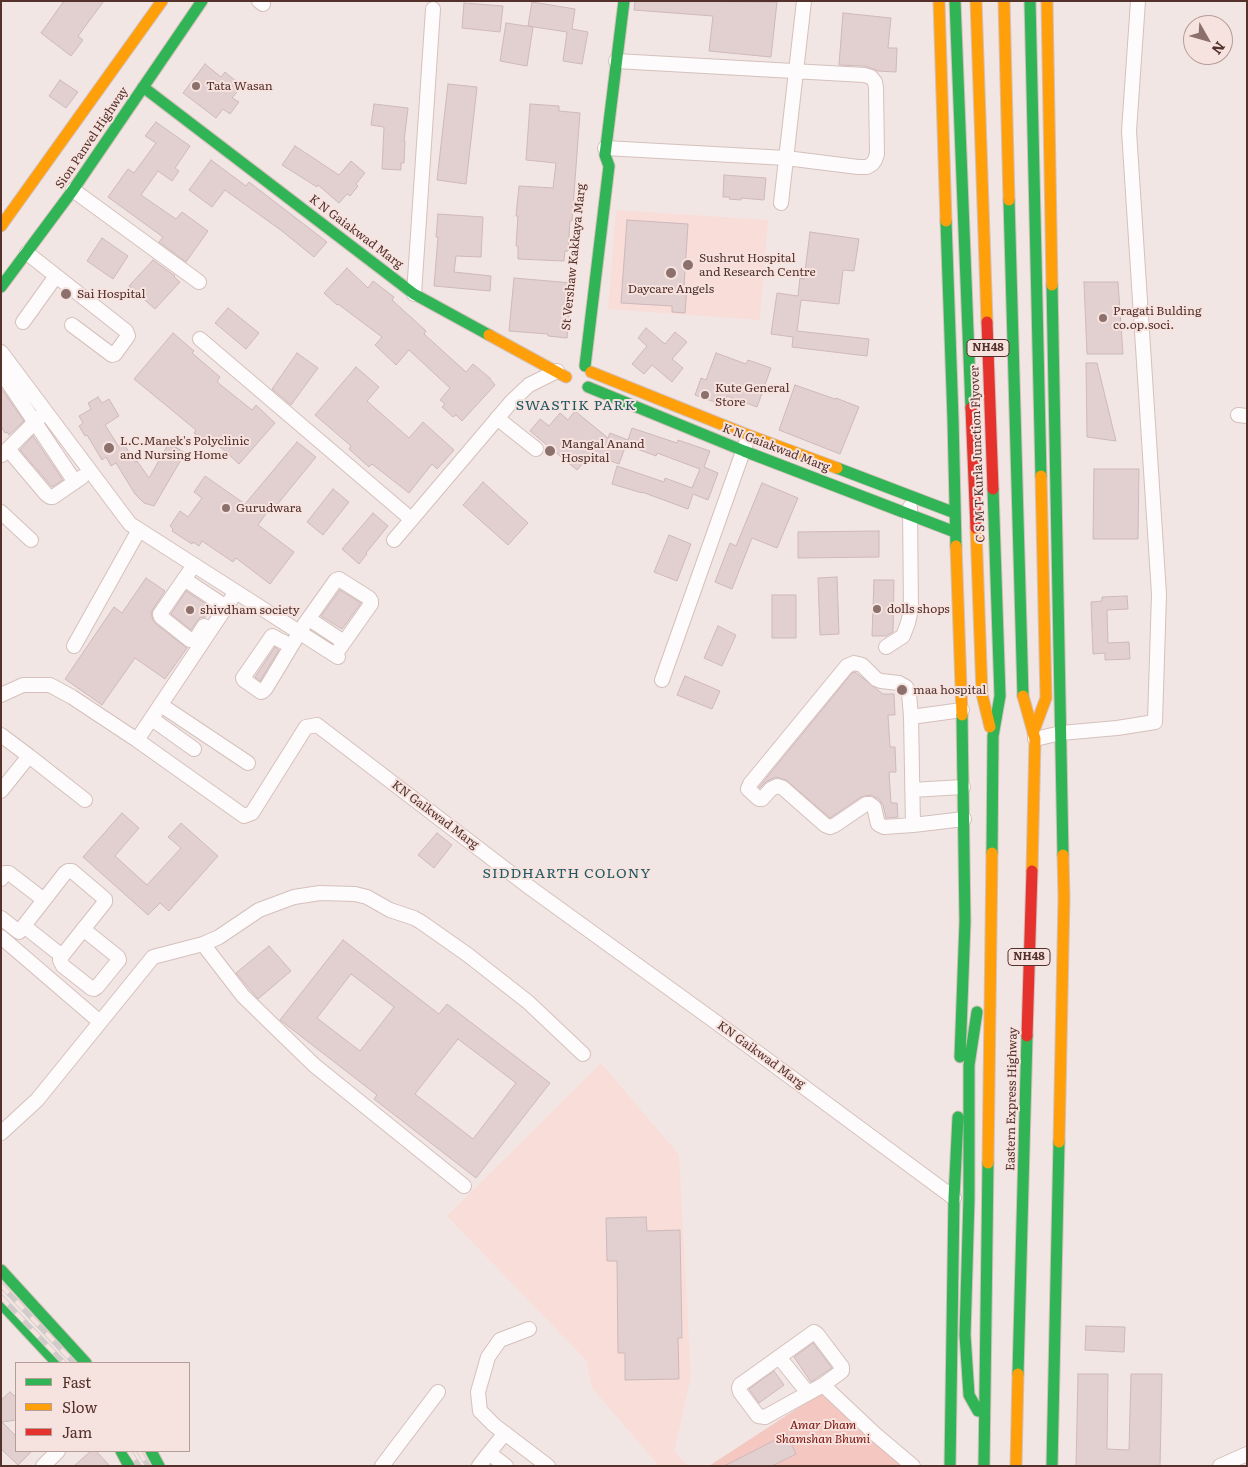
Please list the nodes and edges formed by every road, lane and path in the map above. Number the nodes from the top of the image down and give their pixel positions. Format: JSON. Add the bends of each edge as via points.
{"nodes":[{"id":1,"x":162,"y":1,"type":"edge"},
{"id":2,"x":202,"y":1,"type":"edge"},
{"id":3,"x":624,"y":1,"type":"edge"},
{"id":4,"x":804,"y":1,"type":"edge"},
{"id":5,"x":939,"y":1,"type":"edge"},
{"id":6,"x":955,"y":1,"type":"edge"},
{"id":7,"x":976,"y":1,"type":"edge"},
{"id":8,"x":1004,"y":1,"type":"edge"},
{"id":9,"x":1030,"y":1,"type":"edge"},
{"id":10,"x":1046,"y":1,"type":"edge"},
{"id":11,"x":1138,"y":1,"type":"edge"},
{"id":12,"x":433,"y":9,"type":"dead end"},
{"id":13,"x":616,"y":61,"type":"junction"},
{"id":14,"x":796,"y":71,"type":"junction"},
{"id":15,"x":143,"y":87,"type":"junction"},
{"id":16,"x":605,"y":152,"type":"junction"},
{"id":17,"x":786,"y":158,"type":"junction"},
{"id":18,"x":598,"y":165,"type":"dead end"},
{"id":19,"x":74,"y":190,"type":"junction"},
{"id":20,"x":781,"y":203,"type":"dead end"},
{"id":21,"x":4,"y":218,"type":"edge"},
{"id":22,"x":587,"y":251,"type":"dead end"},
{"id":23,"x":27,"y":253,"type":"junction"},
{"id":24,"x":56,"y":276,"type":"junction"},
{"id":25,"x":199,"y":282,"type":"dead end"},
{"id":26,"x":1,"y":287,"type":"edge"},
{"id":27,"x":414,"y":294,"type":"junction"},
{"id":28,"x":588,"y":301,"type":"junction"},
{"id":29,"x":23,"y":322,"type":"dead end"},
{"id":30,"x":72,"y":325,"type":"dead end"},
{"id":31,"x":200,"y":339,"type":"dead end"},
{"id":32,"x":1,"y":352,"type":"edge"},
{"id":33,"x":584,"y":368,"type":"junction"},
{"id":34,"x":1,"y":372,"type":"edge"},
{"id":35,"x":562,"y":374,"type":"junction"},
{"id":36,"x":588,"y":387,"type":"junction"},
{"id":37,"x":46,"y":412,"type":"junction"},
{"id":38,"x":498,"y":418,"type":"junction"},
{"id":39,"x":35,"y":422,"type":"junction"},
{"id":40,"x":748,"y":435,"type":"junction"},
{"id":41,"x":536,"y":449,"type":"dead end"},
{"id":42,"x":744,"y":451,"type":"junction"},
{"id":43,"x":4,"y":452,"type":"edge"},
{"id":44,"x":812,"y":459,"type":"junction"},
{"id":45,"x":90,"y":471,"type":"junction"},
{"id":46,"x":805,"y":474,"type":"junction"},
{"id":47,"x":75,"y":482,"type":"junction"},
{"id":48,"x":910,"y":496,"type":"junction"},
{"id":49,"x":1,"y":512,"type":"edge"},
{"id":50,"x":955,"y":513,"type":"junction"},
{"id":51,"x":910,"y":515,"type":"junction"},
{"id":52,"x":412,"y":518,"type":"junction"},
{"id":53,"x":139,"y":530,"type":"junction"},
{"id":54,"x":955,"y":532,"type":"junction"},
{"id":55,"x":31,"y":540,"type":"dead end"},
{"id":56,"x":394,"y":540,"type":"dead end"},
{"id":57,"x":194,"y":565,"type":"junction"},
{"id":58,"x":184,"y":579,"type":"junction"},
{"id":59,"x":233,"y":590,"type":"junction"},
{"id":60,"x":220,"y":603,"type":"junction"},
{"id":61,"x":309,"y":618,"type":"junction"},
{"id":62,"x":300,"y":632,"type":"junction"},
{"id":63,"x":344,"y":642,"type":"junction"},
{"id":64,"x":74,"y":646,"type":"dead end"},
{"id":65,"x":291,"y":646,"type":"dead end"},
{"id":66,"x":886,"y":646,"type":"dead end"},
{"id":67,"x":662,"y":680,"type":"dead end"},
{"id":68,"x":1,"y":696,"type":"edge"},
{"id":69,"x":161,"y":705,"type":"junction"},
{"id":70,"x":962,"y":710,"type":"junction"},
{"id":71,"x":911,"y":717,"type":"junction"},
{"id":72,"x":152,"y":719,"type":"junction"},
{"id":73,"x":1061,"y":733,"type":"junction"},
{"id":74,"x":1,"y":734,"type":"edge"},
{"id":75,"x":205,"y":734,"type":"junction"},
{"id":76,"x":993,"y":736,"type":"junction"},
{"id":77,"x":1034,"y":736,"type":"junction"},
{"id":78,"x":137,"y":740,"type":"junction"},
{"id":79,"x":194,"y":749,"type":"junction"},
{"id":80,"x":30,"y":756,"type":"junction"},
{"id":81,"x":248,"y":763,"type":"dead end"},
{"id":82,"x":178,"y":769,"type":"junction"},
{"id":83,"x":963,"y":787,"type":"junction"},
{"id":84,"x":912,"y":790,"type":"junction"},
{"id":85,"x":1,"y":791,"type":"edge"},
{"id":86,"x":85,"y":800,"type":"dead end"},
{"id":87,"x":964,"y":819,"type":"junction"},
{"id":88,"x":913,"y":824,"type":"junction"},
{"id":89,"x":1,"y":879,"type":"edge"},
{"id":90,"x":44,"y":900,"type":"junction"},
{"id":91,"x":1,"y":918,"type":"edge"},
{"id":92,"x":22,"y":929,"type":"junction"},
{"id":93,"x":83,"y":929,"type":"junction"},
{"id":94,"x":6,"y":941,"type":"edge"},
{"id":95,"x":203,"y":944,"type":"junction"},
{"id":96,"x":62,"y":956,"type":"junction"},
{"id":97,"x":990,"y":972,"type":"junction"},
{"id":98,"x":107,"y":974,"type":"junction"},
{"id":99,"x":80,"y":979,"type":"junction"},
{"id":100,"x":126,"y":989,"type":"junction"},
{"id":101,"x":68,"y":995,"type":"junction"},
{"id":102,"x":100,"y":1022,"type":"junction"},
{"id":103,"x":583,"y":1054,"type":"dead end"},
{"id":104,"x":1,"y":1133,"type":"edge"},
{"id":105,"x":464,"y":1186,"type":"dead end"},
{"id":106,"x":954,"y":1198,"type":"junction"},
{"id":107,"x":1,"y":1270,"type":"edge"},
{"id":108,"x":1,"y":1303,"type":"edge"},
{"id":109,"x":529,"y":1329,"type":"dead end"},
{"id":110,"x":779,"y":1357,"type":"junction"},
{"id":111,"x":56,"y":1362,"type":"edge"},
{"id":112,"x":85,"y":1362,"type":"edge"},
{"id":113,"x":823,"y":1385,"type":"junction"},
{"id":114,"x":438,"y":1392,"type":"dead end"},
{"id":115,"x":808,"y":1394,"type":"junction"},
{"id":116,"x":985,"y":1422,"type":"junction"},
{"id":117,"x":505,"y":1433,"type":"junction"},
{"id":118,"x":57,"y":1452,"type":"edge"},
{"id":119,"x":121,"y":1452,"type":"edge"},
{"id":120,"x":489,"y":1453,"type":"junction"},
{"id":121,"x":1247,"y":1454,"type":"edge"},
{"id":122,"x":43,"y":1466,"type":"edge"},
{"id":123,"x":128,"y":1466,"type":"edge"},
{"id":124,"x":382,"y":1466,"type":"edge"},
{"id":125,"x":479,"y":1466,"type":"edge"},
{"id":126,"x":506,"y":1466,"type":"edge"},
{"id":127,"x":548,"y":1466,"type":"edge"},
{"id":128,"x":913,"y":1466,"type":"edge"},
{"id":129,"x":950,"y":1466,"type":"edge"},
{"id":130,"x":984,"y":1466,"type":"edge"},
{"id":131,"x":1016,"y":1466,"type":"edge"},
{"id":132,"x":1052,"y":1466,"type":"edge"},
{"id":133,"x":1220,"y":1466,"type":"edge"}],
"edges":[{"from":1,"to":21,"type":"main road","name":"Sion Panvel Highway"},
{"from":2,"to":15,"type":"main road","name":"Sion Panvel Highway"},
{"from":3,"to":13,"type":"main road","name":"St Vershaw Kakkaya Marg"},
{"from":4,"to":14,"type":"street"},
{"from":5,"to":50,"type":"main road"},
{"from":6,"to":76,"type":"main road","via":[[982,694]]},
{"from":7,"to":76,"type":"main road","name":"C S M T Kurla Junction Flyover","number":"NH48","via":[[1000,696]]},
{"from":8,"to":77,"type":"main road","number":"NH48","via":[[1022,694]]},
{"from":9,"to":77,"type":"main road","via":[[1046,698]]},
{"from":10,"to":73,"type":"main road"},
{"from":11,"to":73,"type":"street","via":[[1129,131],[1159,594],[1154,722]]},
{"from":12,"to":27,"type":"street"},
{"from":13,"to":14,"type":"street"},
{"from":13,"to":16,"type":"main road","name":"St Vershaw Kakkaya Marg"},
{"from":14,"to":17,"type":"street"},
{"from":14,"to":17,"type":"street","via":[[871,77],[876,88],[877,154],[876,160],[867,167]]},
{"from":15,"to":19,"type":"main road","name":"Sion Panvel Highway"},
{"from":15,"to":27,"type":"main road","name":"K N Gaiakwad Marg"},
{"from":16,"to":17,"type":"street"},
{"from":16,"to":18,"type":"main road","name":"St Vershaw Kakkaya Marg"},
{"from":16,"to":28,"type":"main road","name":"St Vershaw Kakkaya Marg","via":[[609,166],[598,203]]},
{"from":17,"to":20,"type":"street"},
{"from":19,"to":23,"type":"main road","name":"Sion Panvel Highway"},
{"from":19,"to":25,"type":"street"},
{"from":22,"to":28,"type":"main road","name":"St Vershaw Kakkaya Marg"},
{"from":23,"to":24,"type":"street"},
{"from":23,"to":26,"type":"main road","name":"Sion Panvel Highway"},
{"from":24,"to":29,"type":"street"},
{"from":24,"to":30,"type":"street","via":[[126,331],[128,336],[112,355]]},
{"from":27,"to":35,"type":"main road","name":"K N Gaiakwad Marg"},
{"from":28,"to":33,"type":"main road","name":"St Vershaw Kakkaya Marg"},
{"from":31,"to":52,"type":"street"},
{"from":32,"to":37,"type":"street"},
{"from":33,"to":35,"type":"main road","via":[[570,369]]},
{"from":33,"to":36,"type":"main road","via":[[592,380]]},
{"from":33,"to":40,"type":"main road","name":"K N Gaiakwad Marg"},
{"from":34,"to":39,"type":"street"},
{"from":35,"to":36,"type":"main road","via":[[574,389],[585,390]]},
{"from":35,"to":38,"type":"street","via":[[529,385]]},
{"from":36,"to":42,"type":"main road","name":"K N Gaiakwad Marg"},
{"from":37,"to":39,"type":"street"},
{"from":37,"to":45,"type":"street"},
{"from":38,"to":41,"type":"street"},
{"from":38,"to":52,"type":"street"},
{"from":39,"to":43,"type":"street"},
{"from":39,"to":47,"type":"street"},
{"from":40,"to":42,"type":"street"},
{"from":40,"to":44,"type":"main road","name":"K N Gaiakwad Marg"},
{"from":42,"to":46,"type":"main road","name":"K N Gaiakwad Marg"},
{"from":42,"to":67,"type":"street"},
{"from":43,"to":47,"type":"street","via":[[48,496]]},
{"from":44,"to":46,"type":"main road"},
{"from":44,"to":48,"type":"main road","name":"K N Gaiakwad Marg"},
{"from":45,"to":47,"type":"street"},
{"from":45,"to":53,"type":"street","via":[[130,524]]},
{"from":46,"to":51,"type":"main road","name":"K N Gaiakwad Marg"},
{"from":48,"to":50,"type":"main road","name":"K N Gaiakwad Marg"},
{"from":48,"to":51,"type":"street"},
{"from":49,"to":55,"type":"street"},
{"from":50,"to":54,"type":"main road"},
{"from":51,"to":54,"type":"main road","name":"K N Gaiakwad Marg"},
{"from":51,"to":66,"type":"street","via":[[911,610],[902,636]]},
{"from":52,"to":56,"type":"street"},
{"from":53,"to":57,"type":"street"},
{"from":53,"to":64,"type":"street"},
{"from":54,"to":70,"type":"main road"},
{"from":57,"to":58,"type":"street"},
{"from":57,"to":59,"type":"street"},
{"from":58,"to":60,"type":"street"},
{"from":58,"to":60,"type":"street","via":[[160,614],[190,640],[197,637]]},
{"from":59,"to":60,"type":"street"},
{"from":59,"to":62,"type":"street"},
{"from":59,"to":69,"type":"street"},
{"from":61,"to":62,"type":"street"},
{"from":61,"to":63,"type":"street"},
{"from":61,"to":63,"type":"street","via":[[336,580],[369,598],[370,604]]},
{"from":62,"to":63,"type":"street","via":[[337,656]]},
{"from":62,"to":65,"type":"street"},
{"from":68,"to":78,"type":"street","name":"KN Gaikwad Marg","via":[[23,685],[50,686]]},
{"from":69,"to":72,"type":"street"},
{"from":69,"to":75,"type":"street"},
{"from":70,"to":71,"type":"street"},
{"from":70,"to":83,"type":"main road"},
{"from":71,"to":84,"type":"street"},
{"from":71,"to":88,"type":"street","via":[[906,687],[900,682],[876,679],[862,665],[854,663],[848,666],[748,789],[762,799],[771,789],[783,788],[830,827],[866,804],[874,807],[878,824],[884,827]]},
{"from":72,"to":78,"type":"street"},
{"from":72,"to":79,"type":"street"},
{"from":73,"to":77,"type":"street"},
{"from":73,"to":132,"type":"main road","via":[[1064,898]]},
{"from":74,"to":80,"type":"street"},
{"from":75,"to":79,"type":"street"},
{"from":75,"to":81,"type":"street"},
{"from":76,"to":97,"type":"main road","name":"Eastern Express Highway","number":"NH48"},
{"from":77,"to":131,"type":"main road","name":"Eastern Express Highway","number":"NH48"},
{"from":78,"to":82,"type":"street","name":"KN Gaikwad Marg"},
{"from":79,"to":82,"type":"street"},
{"from":80,"to":85,"type":"street"},
{"from":80,"to":86,"type":"street"},
{"from":82,"to":106,"type":"street","name":"KN Gaikwad Marg","via":[[244,816],[252,813],[306,727],[317,725],[525,884]]},
{"from":83,"to":84,"type":"street"},
{"from":83,"to":87,"type":"main road"},
{"from":84,"to":88,"type":"street"},
{"from":87,"to":88,"type":"street"},
{"from":87,"to":106,"type":"main road","via":[[964,959]]},
{"from":89,"to":90,"type":"street","via":[[9,873]]},
{"from":90,"to":92,"type":"street"},
{"from":90,"to":93,"type":"street","via":[[65,873],[72,871],[105,899]]},
{"from":91,"to":92,"type":"street"},
{"from":92,"to":94,"type":"street"},
{"from":92,"to":96,"type":"street"},
{"from":93,"to":96,"type":"street"},
{"from":93,"to":98,"type":"street","via":[[118,957]]},
{"from":94,"to":101,"type":"street"},
{"from":95,"to":100,"type":"street","via":[[153,957]]},
{"from":95,"to":103,"type":"street","via":[[225,934],[259,910],[294,897],[355,894],[367,897],[421,922],[468,955],[528,1002]]},
{"from":95,"to":105,"type":"street","via":[[243,996],[314,1065]]},
{"from":96,"to":99,"type":"street","via":[[61,964]]},
{"from":97,"to":116,"type":"main road","name":"Eastern Express Highway","number":"NH48"},
{"from":97,"to":116,"type":"main road","via":[[977,1008],[969,1065],[965,1335],[969,1395]]},
{"from":98,"to":99,"type":"street","via":[[94,989]]},
{"from":98,"to":100,"type":"street"},
{"from":99,"to":101,"type":"street"},
{"from":100,"to":102,"type":"street"},
{"from":101,"to":102,"type":"street"},
{"from":102,"to":104,"type":"street","via":[[37,1100]]},
{"from":106,"to":129,"type":"main road"},
{"from":107,"to":112,"type":"main road"},
{"from":108,"to":111,"type":"main road"},
{"from":109,"to":117,"type":"street","via":[[500,1340],[488,1357],[478,1392],[480,1411]]},
{"from":110,"to":113,"type":"street","via":[[816,1333],[842,1369]]},
{"from":110,"to":115,"type":"street"},
{"from":110,"to":115,"type":"street","via":[[740,1385],[740,1392],[758,1416]]},
{"from":113,"to":115,"type":"street"},
{"from":113,"to":128,"type":"street"},
{"from":114,"to":124,"type":"street"},
{"from":116,"to":130,"type":"main road","name":"Eastern Express Highway","number":"NH48"},
{"from":117,"to":120,"type":"street"},
{"from":117,"to":127,"type":"street"},
{"from":118,"to":122,"type":"street"},
{"from":119,"to":123,"type":"main road"},
{"from":120,"to":125,"type":"street"},
{"from":120,"to":126,"type":"street"},
{"from":121,"to":133,"type":"street"}]}
